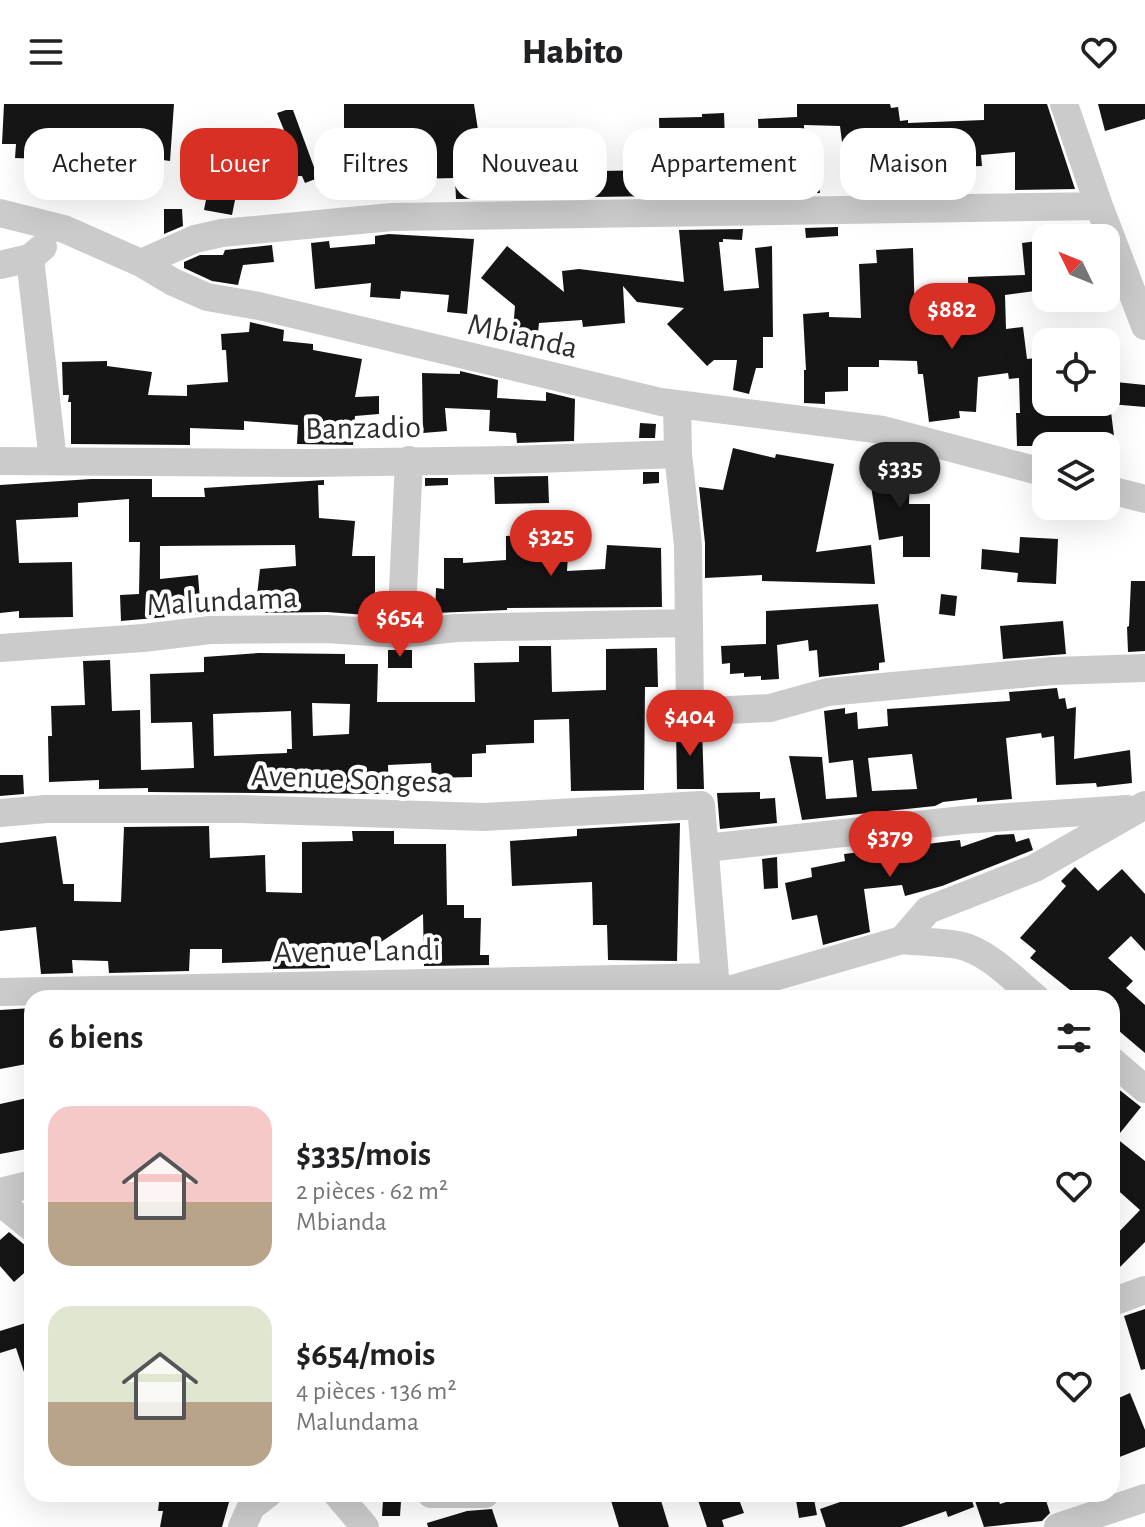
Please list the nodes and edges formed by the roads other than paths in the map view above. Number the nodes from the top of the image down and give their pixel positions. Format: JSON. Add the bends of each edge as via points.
{"nodes":[{"id":1,"x":1064,"y":104,"type":"edge"},
{"id":2,"x":1099,"y":206,"type":"junction"},
{"id":3,"x":0,"y":213,"type":"edge"},
{"id":4,"x":64,"y":229,"type":"junction"},
{"id":5,"x":30,"y":258,"type":"junction"},
{"id":6,"x":141,"y":263,"type":"junction"},
{"id":7,"x":0,"y":265,"type":"edge"},
{"id":8,"x":1145,"y":326,"type":"edge"},
{"id":9,"x":677,"y":404,"type":"junction"},
{"id":10,"x":678,"y":454,"type":"junction"},
{"id":11,"x":409,"y":460,"type":"junction"},
{"id":12,"x":0,"y":461,"type":"edge"},
{"id":13,"x":53,"y":461,"type":"junction"},
{"id":14,"x":1032,"y":469,"type":"edge"},
{"id":15,"x":1120,"y":493,"type":"edge"},
{"id":16,"x":1145,"y":499,"type":"edge"},
{"id":17,"x":687,"y":623,"type":"junction"},
{"id":18,"x":401,"y":634,"type":"junction"},
{"id":19,"x":0,"y":648,"type":"edge"},
{"id":20,"x":1145,"y":668,"type":"edge"},
{"id":21,"x":1142,"y":810,"type":"edge"},
{"id":22,"x":0,"y":813,"type":"edge"},
{"id":23,"x":706,"y":848,"type":"junction"},
{"id":24,"x":902,"y":940,"type":"junction"},
{"id":25,"x":716,"y":990,"type":"edge"},
{"id":26,"x":720,"y":990,"type":"edge"},
{"id":27,"x":1026,"y":990,"type":"edge"},
{"id":28,"x":0,"y":992,"type":"edge"},
{"id":29,"x":24,"y":992,"type":"edge"},
{"id":30,"x":1120,"y":1068,"type":"edge"},
{"id":31,"x":1145,"y":1089,"type":"edge"},
{"id":32,"x":24,"y":1186,"type":"edge"},
{"id":33,"x":0,"y":1192,"type":"edge"},
{"id":34,"x":0,"y":1202,"type":"edge"},
{"id":35,"x":24,"y":1222,"type":"edge"},
{"id":36,"x":1145,"y":1498,"type":"edge"},
{"id":37,"x":258,"y":1502,"type":"edge"},
{"id":38,"x":344,"y":1502,"type":"edge"},
{"id":39,"x":242,"y":1527,"type":"edge"},
{"id":40,"x":365,"y":1527,"type":"edge"},
{"id":41,"x":1058,"y":1527,"type":"edge"}],
"edges":[{"from":1,"to":2,"type":"street"},
{"from":2,"to":6,"type":"street","via":[[392,217],[222,233]]},
{"from":2,"to":8,"type":"street"},
{"from":3,"to":4,"type":"street","name":"Mbianda"},
{"from":4,"to":5,"type":"street"},
{"from":4,"to":6,"type":"street","name":"Mbianda"},
{"from":5,"to":7,"type":"street"},
{"from":5,"to":13,"type":"street"},
{"from":6,"to":9,"type":"street","name":"Mbianda","via":[[207,297]]},
{"from":9,"to":10,"type":"street"},
{"from":9,"to":14,"type":"street","name":"Mbianda","via":[[883,430]]},
{"from":10,"to":11,"type":"street","name":"Banzadio"},
{"from":10,"to":17,"type":"street","via":[[688,545]]},
{"from":11,"to":13,"type":"street","name":"Banzadio"},
{"from":11,"to":18,"type":"street"},
{"from":12,"to":13,"type":"street","name":"Banzadio"},
{"from":15,"to":16,"type":"street"},
{"from":17,"to":18,"type":"street","name":"Malundama"},
{"from":17,"to":20,"type":"street","via":[[690,712],[770,708],[828,692]]},
{"from":18,"to":19,"type":"street","name":"Malundama","via":[[210,630]]},
{"from":21,"to":23,"type":"street","via":[[963,820]]},
{"from":21,"to":24,"type":"street","via":[[1035,868],[928,910]]},
{"from":22,"to":23,"type":"street","name":"Avenue Songesa","via":[[242,809],[484,817],[701,805]]},
{"from":23,"to":25,"type":"street"},
{"from":24,"to":26,"type":"street","name":"Avenue Landi"},
{"from":24,"to":27,"type":"street","via":[[974,951]]},
{"from":28,"to":29,"type":"street","name":"Avenue Landi"},
{"from":30,"to":31,"type":"street"},
{"from":32,"to":33,"type":"street"},
{"from":34,"to":35,"type":"street"},
{"from":36,"to":41,"type":"street"},
{"from":37,"to":39,"type":"street"},
{"from":38,"to":40,"type":"street"}]}
